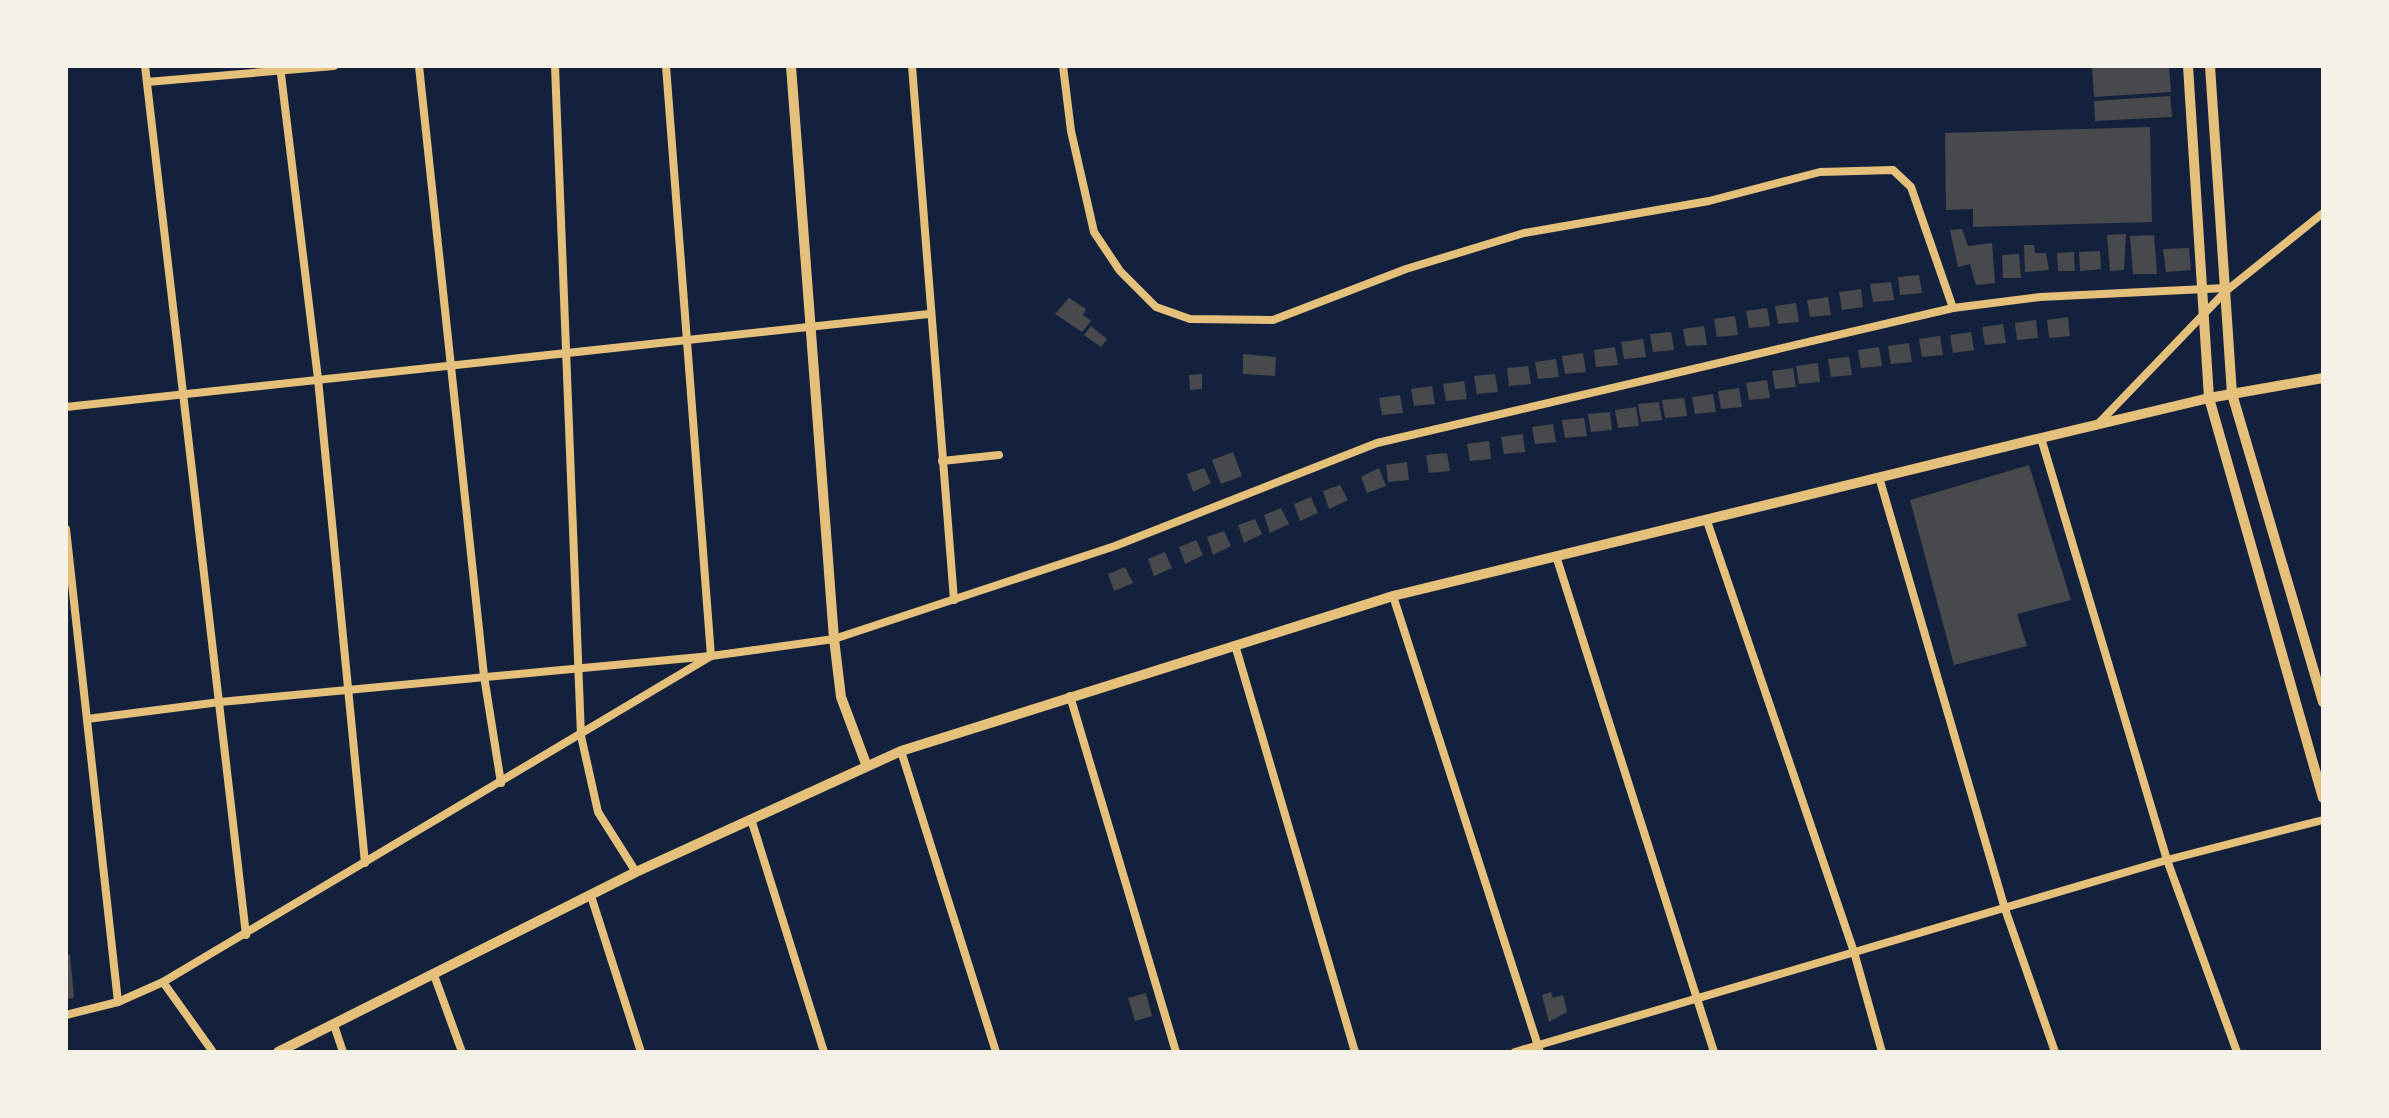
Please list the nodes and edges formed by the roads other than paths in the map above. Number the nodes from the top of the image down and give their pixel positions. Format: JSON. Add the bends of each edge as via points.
{"nodes":[{"id":1,"x":145,"y":66,"type":"edge"},
{"id":2,"x":334,"y":66,"type":"edge"},
{"id":3,"x":419,"y":66,"type":"edge"},
{"id":4,"x":555,"y":66,"type":"edge"},
{"id":5,"x":666,"y":66,"type":"edge"},
{"id":6,"x":791,"y":66,"type":"edge"},
{"id":7,"x":912,"y":66,"type":"edge"},
{"id":8,"x":1063,"y":66,"type":"edge"},
{"id":9,"x":2188,"y":66,"type":"edge"},
{"id":10,"x":2210,"y":66,"type":"edge"},
{"id":11,"x":281,"y":69,"type":"edge"},
{"id":12,"x":147,"y":82,"type":"junction"},
{"id":13,"x":2323,"y":213,"type":"edge"},
{"id":14,"x":2203,"y":289,"type":"junction"},
{"id":15,"x":2226,"y":290,"type":"junction"},
{"id":16,"x":1953,"y":308,"type":"junction"},
{"id":17,"x":929,"y":314,"type":"junction"},
{"id":18,"x":2205,"y":314,"type":"junction"},
{"id":19,"x":810,"y":327,"type":"junction"},
{"id":20,"x":688,"y":340,"type":"junction"},
{"id":21,"x":566,"y":353,"type":"junction"},
{"id":22,"x":451,"y":365,"type":"junction"},
{"id":23,"x":2323,"y":378,"type":"edge"},
{"id":24,"x":318,"y":379,"type":"junction"},
{"id":25,"x":186,"y":394,"type":"junction"},
{"id":26,"x":2232,"y":394,"type":"junction"},
{"id":27,"x":2209,"y":398,"type":"junction"},
{"id":28,"x":66,"y":407,"type":"edge"},
{"id":29,"x":2097,"y":425,"type":"junction"},
{"id":30,"x":2041,"y":438,"type":"junction"},
{"id":31,"x":999,"y":455,"type":"dead end"},
{"id":32,"x":942,"y":461,"type":"junction"},
{"id":33,"x":1879,"y":477,"type":"junction"},
{"id":34,"x":1707,"y":521,"type":"junction"},
{"id":35,"x":66,"y":529,"type":"edge"},
{"id":36,"x":1557,"y":559,"type":"junction"},
{"id":37,"x":1393,"y":596,"type":"junction"},
{"id":38,"x":954,"y":600,"type":"junction"},
{"id":39,"x":834,"y":639,"type":"junction"},
{"id":40,"x":1235,"y":645,"type":"junction"},
{"id":41,"x":711,"y":656,"type":"junction"},
{"id":42,"x":576,"y":668,"type":"junction"},
{"id":43,"x":484,"y":676,"type":"junction"},
{"id":44,"x":347,"y":690,"type":"junction"},
{"id":45,"x":1070,"y":696,"type":"junction"},
{"id":46,"x":220,"y":702,"type":"junction"},
{"id":47,"x":2323,"y":702,"type":"edge"},
{"id":48,"x":87,"y":719,"type":"junction"},
{"id":49,"x":581,"y":736,"type":"junction"},
{"id":50,"x":901,"y":751,"type":"junction"},
{"id":51,"x":866,"y":764,"type":"junction"},
{"id":52,"x":501,"y":783,"type":"junction"},
{"id":53,"x":2323,"y":798,"type":"edge"},
{"id":54,"x":751,"y":819,"type":"junction"},
{"id":55,"x":2323,"y":820,"type":"edge"},
{"id":56,"x":2167,"y":860,"type":"junction"},
{"id":57,"x":365,"y":863,"type":"junction"},
{"id":58,"x":636,"y":872,"type":"junction"},
{"id":59,"x":591,"y":896,"type":"junction"},
{"id":60,"x":2005,"y":909,"type":"junction"},
{"id":61,"x":246,"y":935,"type":"junction"},
{"id":62,"x":1854,"y":952,"type":"junction"},
{"id":63,"x":434,"y":975,"type":"junction"},
{"id":64,"x":163,"y":982,"type":"junction"},
{"id":65,"x":1698,"y":999,"type":"junction"},
{"id":66,"x":118,"y":1002,"type":"junction"},
{"id":67,"x":66,"y":1015,"type":"edge"},
{"id":68,"x":334,"y":1025,"type":"junction"},
{"id":69,"x":1539,"y":1049,"type":"edge"},
{"id":70,"x":213,"y":1052,"type":"edge"},
{"id":71,"x":278,"y":1052,"type":"edge"},
{"id":72,"x":343,"y":1052,"type":"edge"},
{"id":73,"x":462,"y":1052,"type":"edge"},
{"id":74,"x":641,"y":1052,"type":"edge"},
{"id":75,"x":824,"y":1052,"type":"edge"},
{"id":76,"x":996,"y":1052,"type":"edge"},
{"id":77,"x":1176,"y":1052,"type":"edge"},
{"id":78,"x":1355,"y":1052,"type":"edge"},
{"id":79,"x":1515,"y":1052,"type":"edge"},
{"id":80,"x":1714,"y":1052,"type":"edge"},
{"id":81,"x":1882,"y":1052,"type":"edge"},
{"id":82,"x":2055,"y":1052,"type":"edge"},
{"id":83,"x":2237,"y":1052,"type":"edge"}],
"edges":[{"from":1,"to":12,"type":"street"},
{"from":2,"to":11,"type":"street"},
{"from":3,"to":22,"type":"street"},
{"from":4,"to":21,"type":"street"},
{"from":5,"to":20,"type":"street"},
{"from":6,"to":19,"type":"street"},
{"from":7,"to":17,"type":"street"},
{"from":8,"to":16,"type":"street","via":[[1071,131],[1094,232],[1120,271],[1156,307],[1190,319],[1273,320],[1406,269],[1524,233],[1709,201],[1820,172],[1893,170],[1911,187]]},
{"from":9,"to":14,"type":"street"},
{"from":10,"to":15,"type":"street"},
{"from":11,"to":12,"type":"street"},
{"from":11,"to":24,"type":"street"},
{"from":12,"to":25,"type":"street"},
{"from":13,"to":15,"type":"street"},
{"from":14,"to":15,"type":"street"},
{"from":14,"to":16,"type":"street","via":[[2040,297]]},
{"from":14,"to":18,"type":"street"},
{"from":15,"to":18,"type":"street"},
{"from":15,"to":26,"type":"street"},
{"from":16,"to":38,"type":"street","via":[[1377,443],[1115,546]]},
{"from":17,"to":19,"type":"street"},
{"from":17,"to":32,"type":"street"},
{"from":18,"to":27,"type":"street"},
{"from":18,"to":29,"type":"street"},
{"from":19,"to":20,"type":"street"},
{"from":19,"to":39,"type":"street"},
{"from":20,"to":21,"type":"street"},
{"from":20,"to":41,"type":"street"},
{"from":21,"to":22,"type":"street"},
{"from":21,"to":42,"type":"street"},
{"from":22,"to":24,"type":"street"},
{"from":22,"to":43,"type":"street"},
{"from":23,"to":26,"type":"street"},
{"from":24,"to":25,"type":"street"},
{"from":24,"to":44,"type":"street"},
{"from":25,"to":28,"type":"street"},
{"from":25,"to":46,"type":"street"},
{"from":26,"to":27,"type":"street"},
{"from":26,"to":47,"type":"street"},
{"from":27,"to":29,"type":"street"},
{"from":27,"to":53,"type":"street"},
{"from":29,"to":30,"type":"street"},
{"from":30,"to":33,"type":"street"},
{"from":30,"to":56,"type":"street"},
{"from":31,"to":32,"type":"street"},
{"from":32,"to":38,"type":"street"},
{"from":33,"to":34,"type":"street"},
{"from":33,"to":60,"type":"street"},
{"from":34,"to":36,"type":"street"},
{"from":34,"to":62,"type":"street"},
{"from":35,"to":48,"type":"street"},
{"from":36,"to":37,"type":"street"},
{"from":36,"to":65,"type":"street"},
{"from":37,"to":40,"type":"street"},
{"from":37,"to":69,"type":"street"},
{"from":38,"to":39,"type":"street"},
{"from":39,"to":41,"type":"street"},
{"from":39,"to":51,"type":"street","via":[[841,697]]},
{"from":40,"to":45,"type":"street"},
{"from":40,"to":78,"type":"street"},
{"from":41,"to":42,"type":"street"},
{"from":41,"to":49,"type":"street"},
{"from":42,"to":43,"type":"street"},
{"from":42,"to":49,"type":"street"},
{"from":43,"to":44,"type":"street"},
{"from":43,"to":52,"type":"street"},
{"from":44,"to":46,"type":"street"},
{"from":44,"to":57,"type":"street"},
{"from":45,"to":50,"type":"street"},
{"from":45,"to":77,"type":"street"},
{"from":46,"to":48,"type":"street"},
{"from":46,"to":61,"type":"street"},
{"from":48,"to":66,"type":"street"},
{"from":49,"to":52,"type":"street"},
{"from":49,"to":58,"type":"street","via":[[598,812]]},
{"from":50,"to":51,"type":"street"},
{"from":50,"to":76,"type":"street"},
{"from":51,"to":54,"type":"street"},
{"from":52,"to":57,"type":"street"},
{"from":54,"to":58,"type":"street"},
{"from":54,"to":75,"type":"street"},
{"from":55,"to":56,"type":"street"},
{"from":56,"to":60,"type":"street"},
{"from":56,"to":83,"type":"street"},
{"from":57,"to":61,"type":"street"},
{"from":58,"to":59,"type":"street"},
{"from":59,"to":63,"type":"street"},
{"from":59,"to":74,"type":"street"},
{"from":60,"to":62,"type":"street"},
{"from":60,"to":82,"type":"street"},
{"from":61,"to":64,"type":"street"},
{"from":62,"to":65,"type":"street"},
{"from":62,"to":81,"type":"street"},
{"from":63,"to":68,"type":"street"},
{"from":63,"to":73,"type":"street"},
{"from":64,"to":66,"type":"street"},
{"from":64,"to":70,"type":"street"},
{"from":65,"to":69,"type":"street"},
{"from":65,"to":80,"type":"street"},
{"from":66,"to":67,"type":"street"},
{"from":68,"to":71,"type":"street"},
{"from":68,"to":72,"type":"street"},
{"from":69,"to":79,"type":"street"}]}
